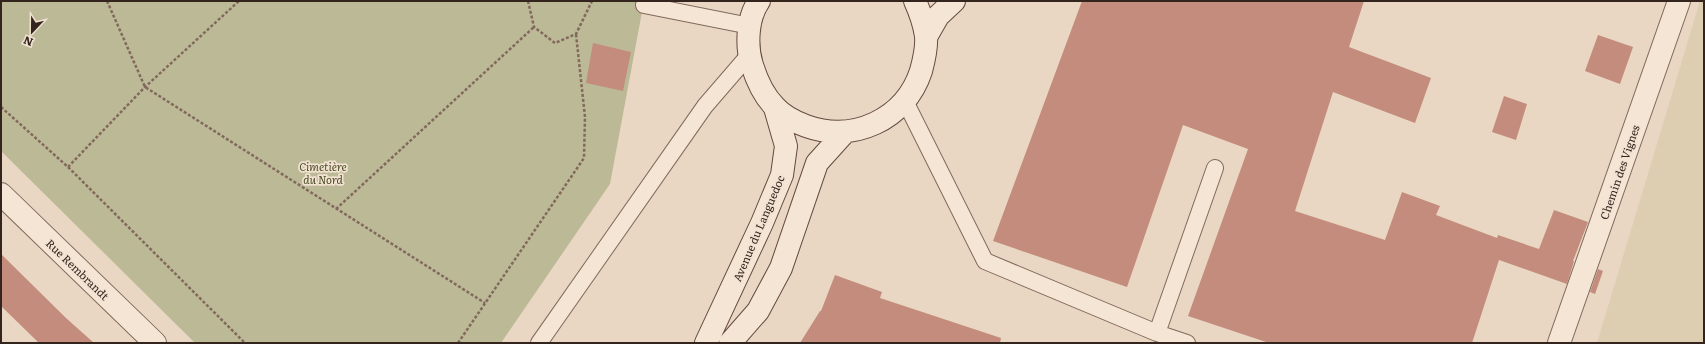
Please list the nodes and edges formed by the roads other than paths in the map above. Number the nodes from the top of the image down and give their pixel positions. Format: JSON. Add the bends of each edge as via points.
{"nodes":[{"id":1,"x":759,"y":1,"type":"edge"},
{"id":2,"x":915,"y":1,"type":"edge"},
{"id":3,"x":954,"y":1,"type":"edge"},
{"id":4,"x":1679,"y":1,"type":"edge"},
{"id":5,"x":644,"y":5,"type":"dead end"},
{"id":6,"x":750,"y":26,"type":"junction"},
{"id":7,"x":926,"y":37,"type":"junction"},
{"id":8,"x":749,"y":55,"type":"junction"},
{"id":9,"x":905,"y":101,"type":"junction"},
{"id":10,"x":775,"y":108,"type":"junction"},
{"id":11,"x":845,"y":132,"type":"junction"},
{"id":12,"x":1215,"y":168,"type":"dead end"},
{"id":13,"x":1,"y":194,"type":"edge"},
{"id":14,"x":1157,"y":333,"type":"junction"},
{"id":15,"x":155,"y":343,"type":"edge"},
{"id":16,"x":540,"y":343,"type":"edge"},
{"id":17,"x":706,"y":343,"type":"edge"},
{"id":18,"x":730,"y":343,"type":"edge"},
{"id":19,"x":1187,"y":343,"type":"edge"},
{"id":20,"x":1559,"y":343,"type":"edge"}],
"edges":[{"from":1,"to":6,"type":"main road"},
{"from":2,"to":7,"type":"main road","via":[[922,16]]},
{"from":3,"to":7,"type":"main road","via":[[938,16]]},
{"from":4,"to":20,"type":"main road","name":"Chemin des Vignes"},
{"from":5,"to":6,"type":"lane"},
{"from":6,"to":8,"type":"main road"},
{"from":7,"to":9,"type":"main road","via":[[925,60],[917,82]]},
{"from":8,"to":10,"type":"main road","via":[[758,83]]},
{"from":8,"to":16,"type":"lane","via":[[705,106]]},
{"from":9,"to":11,"type":"main road","via":[[888,116],[867,127]]},
{"from":9,"to":14,"type":"lane","via":[[985,261]]},
{"from":10,"to":11,"type":"main road","via":[[796,122],[814,129]]},
{"from":10,"to":17,"type":"main road","name":"Avenue du Languedoc","via":[[786,146],[782,175],[753,244]]},
{"from":11,"to":18,"type":"main road","via":[[817,164],[781,268],[758,311]]},
{"from":12,"to":14,"type":"lane"},
{"from":13,"to":15,"type":"main road","name":"Rue Rembrandt"},
{"from":14,"to":19,"type":"lane"}]}
